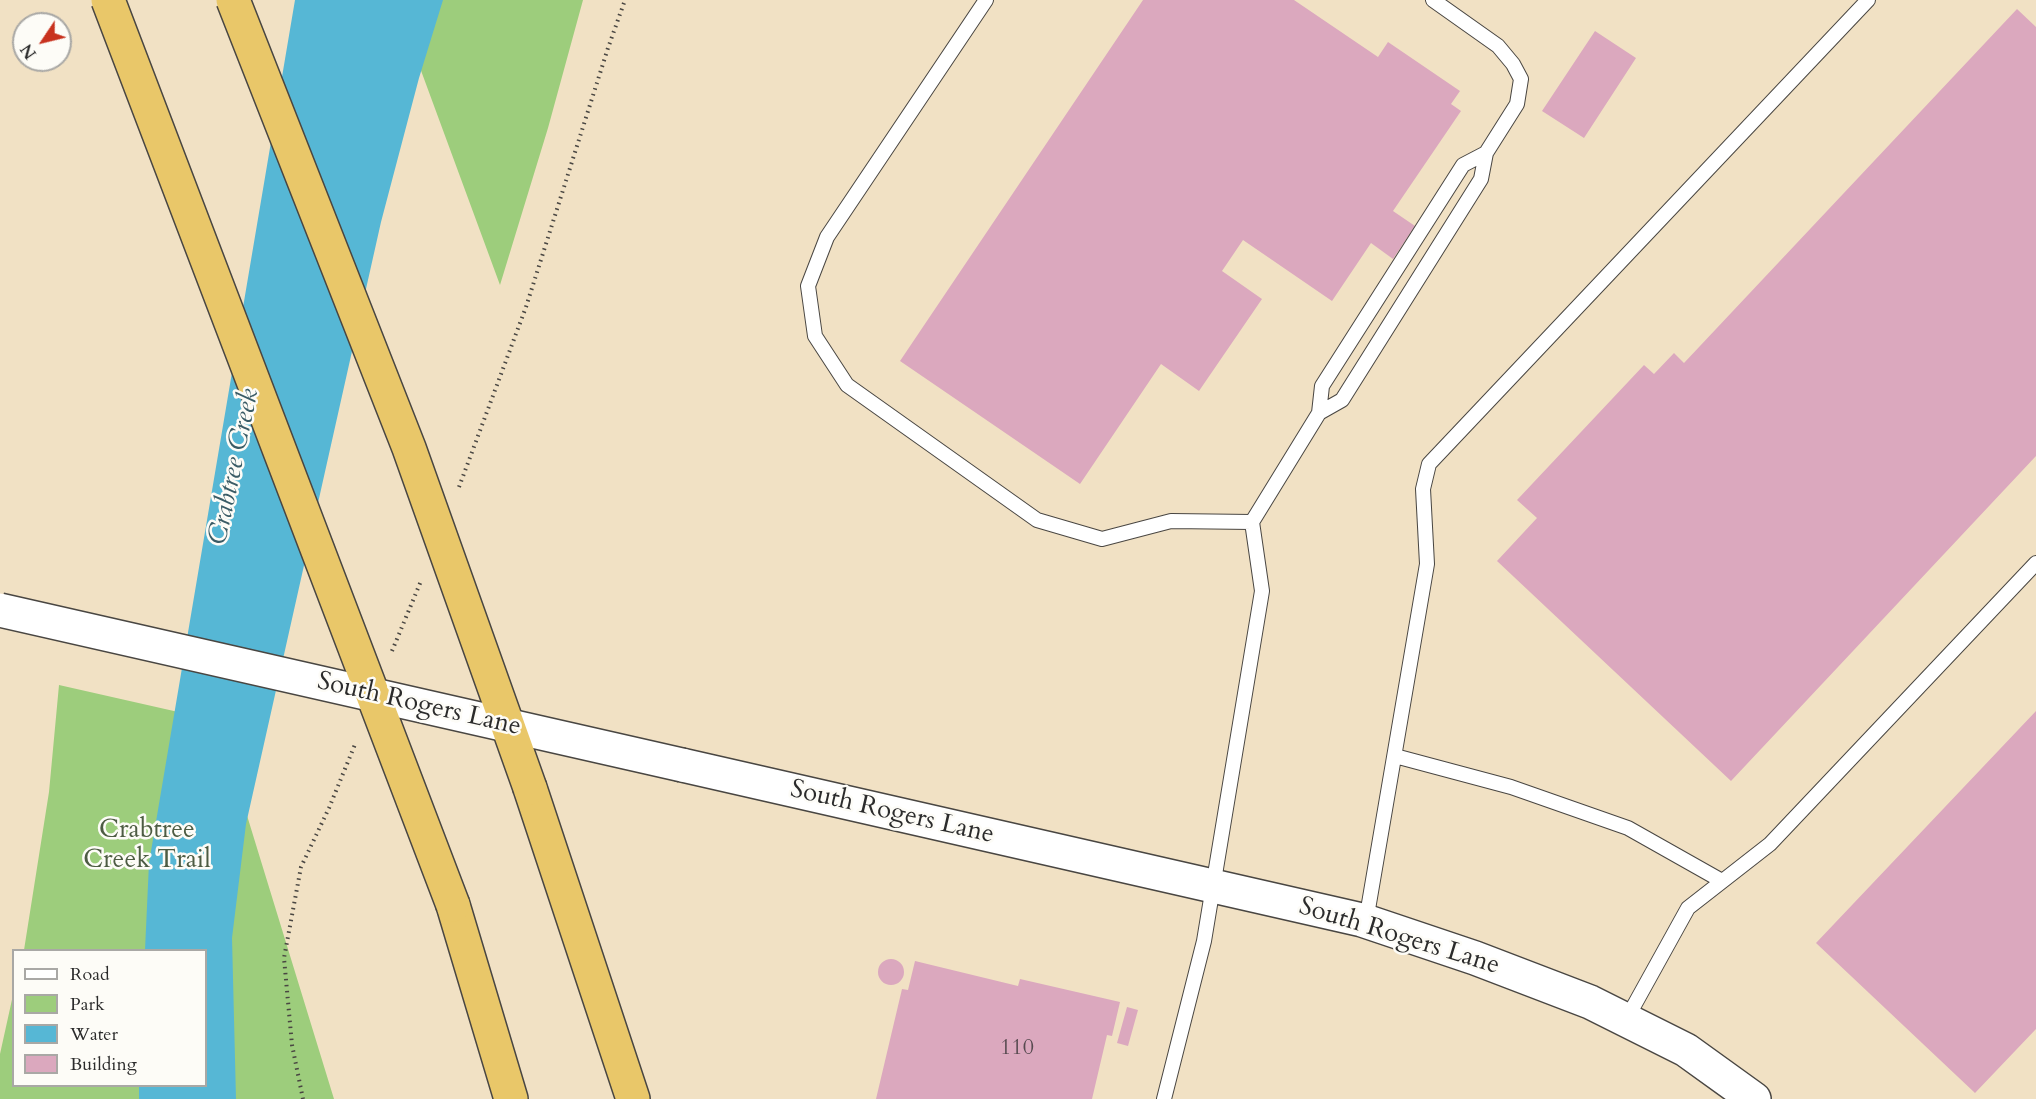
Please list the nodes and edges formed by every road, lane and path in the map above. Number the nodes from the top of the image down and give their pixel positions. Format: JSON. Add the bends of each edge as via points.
{"nodes":[{"id":1,"x":108,"y":0,"type":"edge"},
{"id":2,"x":233,"y":0,"type":"edge"},
{"id":3,"x":986,"y":0,"type":"edge"},
{"id":4,"x":1433,"y":0,"type":"edge"},
{"id":5,"x":1868,"y":0,"type":"edge"},
{"id":6,"x":1486,"y":153,"type":"junction"},
{"id":7,"x":1319,"y":413,"type":"junction"},
{"id":8,"x":1252,"y":522,"type":"junction"},
{"id":9,"x":2036,"y":563,"type":"edge"},
{"id":10,"x":0,"y":610,"type":"edge"},
{"id":11,"x":1395,"y":756,"type":"junction"},
{"id":12,"x":1722,"y":881,"type":"junction"},
{"id":13,"x":1215,"y":886,"type":"junction"},
{"id":14,"x":1366,"y":921,"type":"junction"},
{"id":15,"x":1626,"y":1020,"type":"junction"},
{"id":16,"x":511,"y":1099,"type":"edge"},
{"id":17,"x":633,"y":1099,"type":"edge"},
{"id":18,"x":1164,"y":1099,"type":"edge"},
{"id":19,"x":1754,"y":1099,"type":"edge"}],
"edges":[{"from":1,"to":16,"type":"highway","bridge":true,"via":[[453,905]]},
{"from":2,"to":17,"type":"highway","bridge":true,"via":[[409,448],[530,788]]},
{"from":3,"to":8,"type":"lane","via":[[827,237],[808,286],[815,336],[848,385],[1037,520],[1102,539],[1171,521]]},
{"from":4,"to":6,"type":"lane","via":[[1498,46],[1521,79],[1517,104]]},
{"from":5,"to":11,"type":"lane","via":[[1429,464],[1423,489],[1427,564]]},
{"from":6,"to":7,"type":"lane","via":[[1481,179],[1342,400]]},
{"from":6,"to":7,"type":"lane","via":[[1463,165],[1422,227],[1322,386]]},
{"from":7,"to":8,"type":"lane"},
{"from":8,"to":13,"type":"lane","via":[[1262,591]]},
{"from":9,"to":12,"type":"lane","via":[[1770,844]]},
{"from":10,"to":13,"type":"street","name":"South Rogers Lane","bridge":true},
{"from":11,"to":12,"type":"lane","via":[[1511,787],[1628,828]]},
{"from":11,"to":14,"type":"lane"},
{"from":12,"to":15,"type":"lane","via":[[1689,908]]},
{"from":13,"to":14,"type":"street","name":"South Rogers Lane"},
{"from":13,"to":18,"type":"lane"},
{"from":14,"to":15,"type":"street","name":"South Rogers Lane","via":[[1475,958]]},
{"from":15,"to":19,"type":"street","name":"South Rogers Lane","via":[[1686,1050]]}]}
